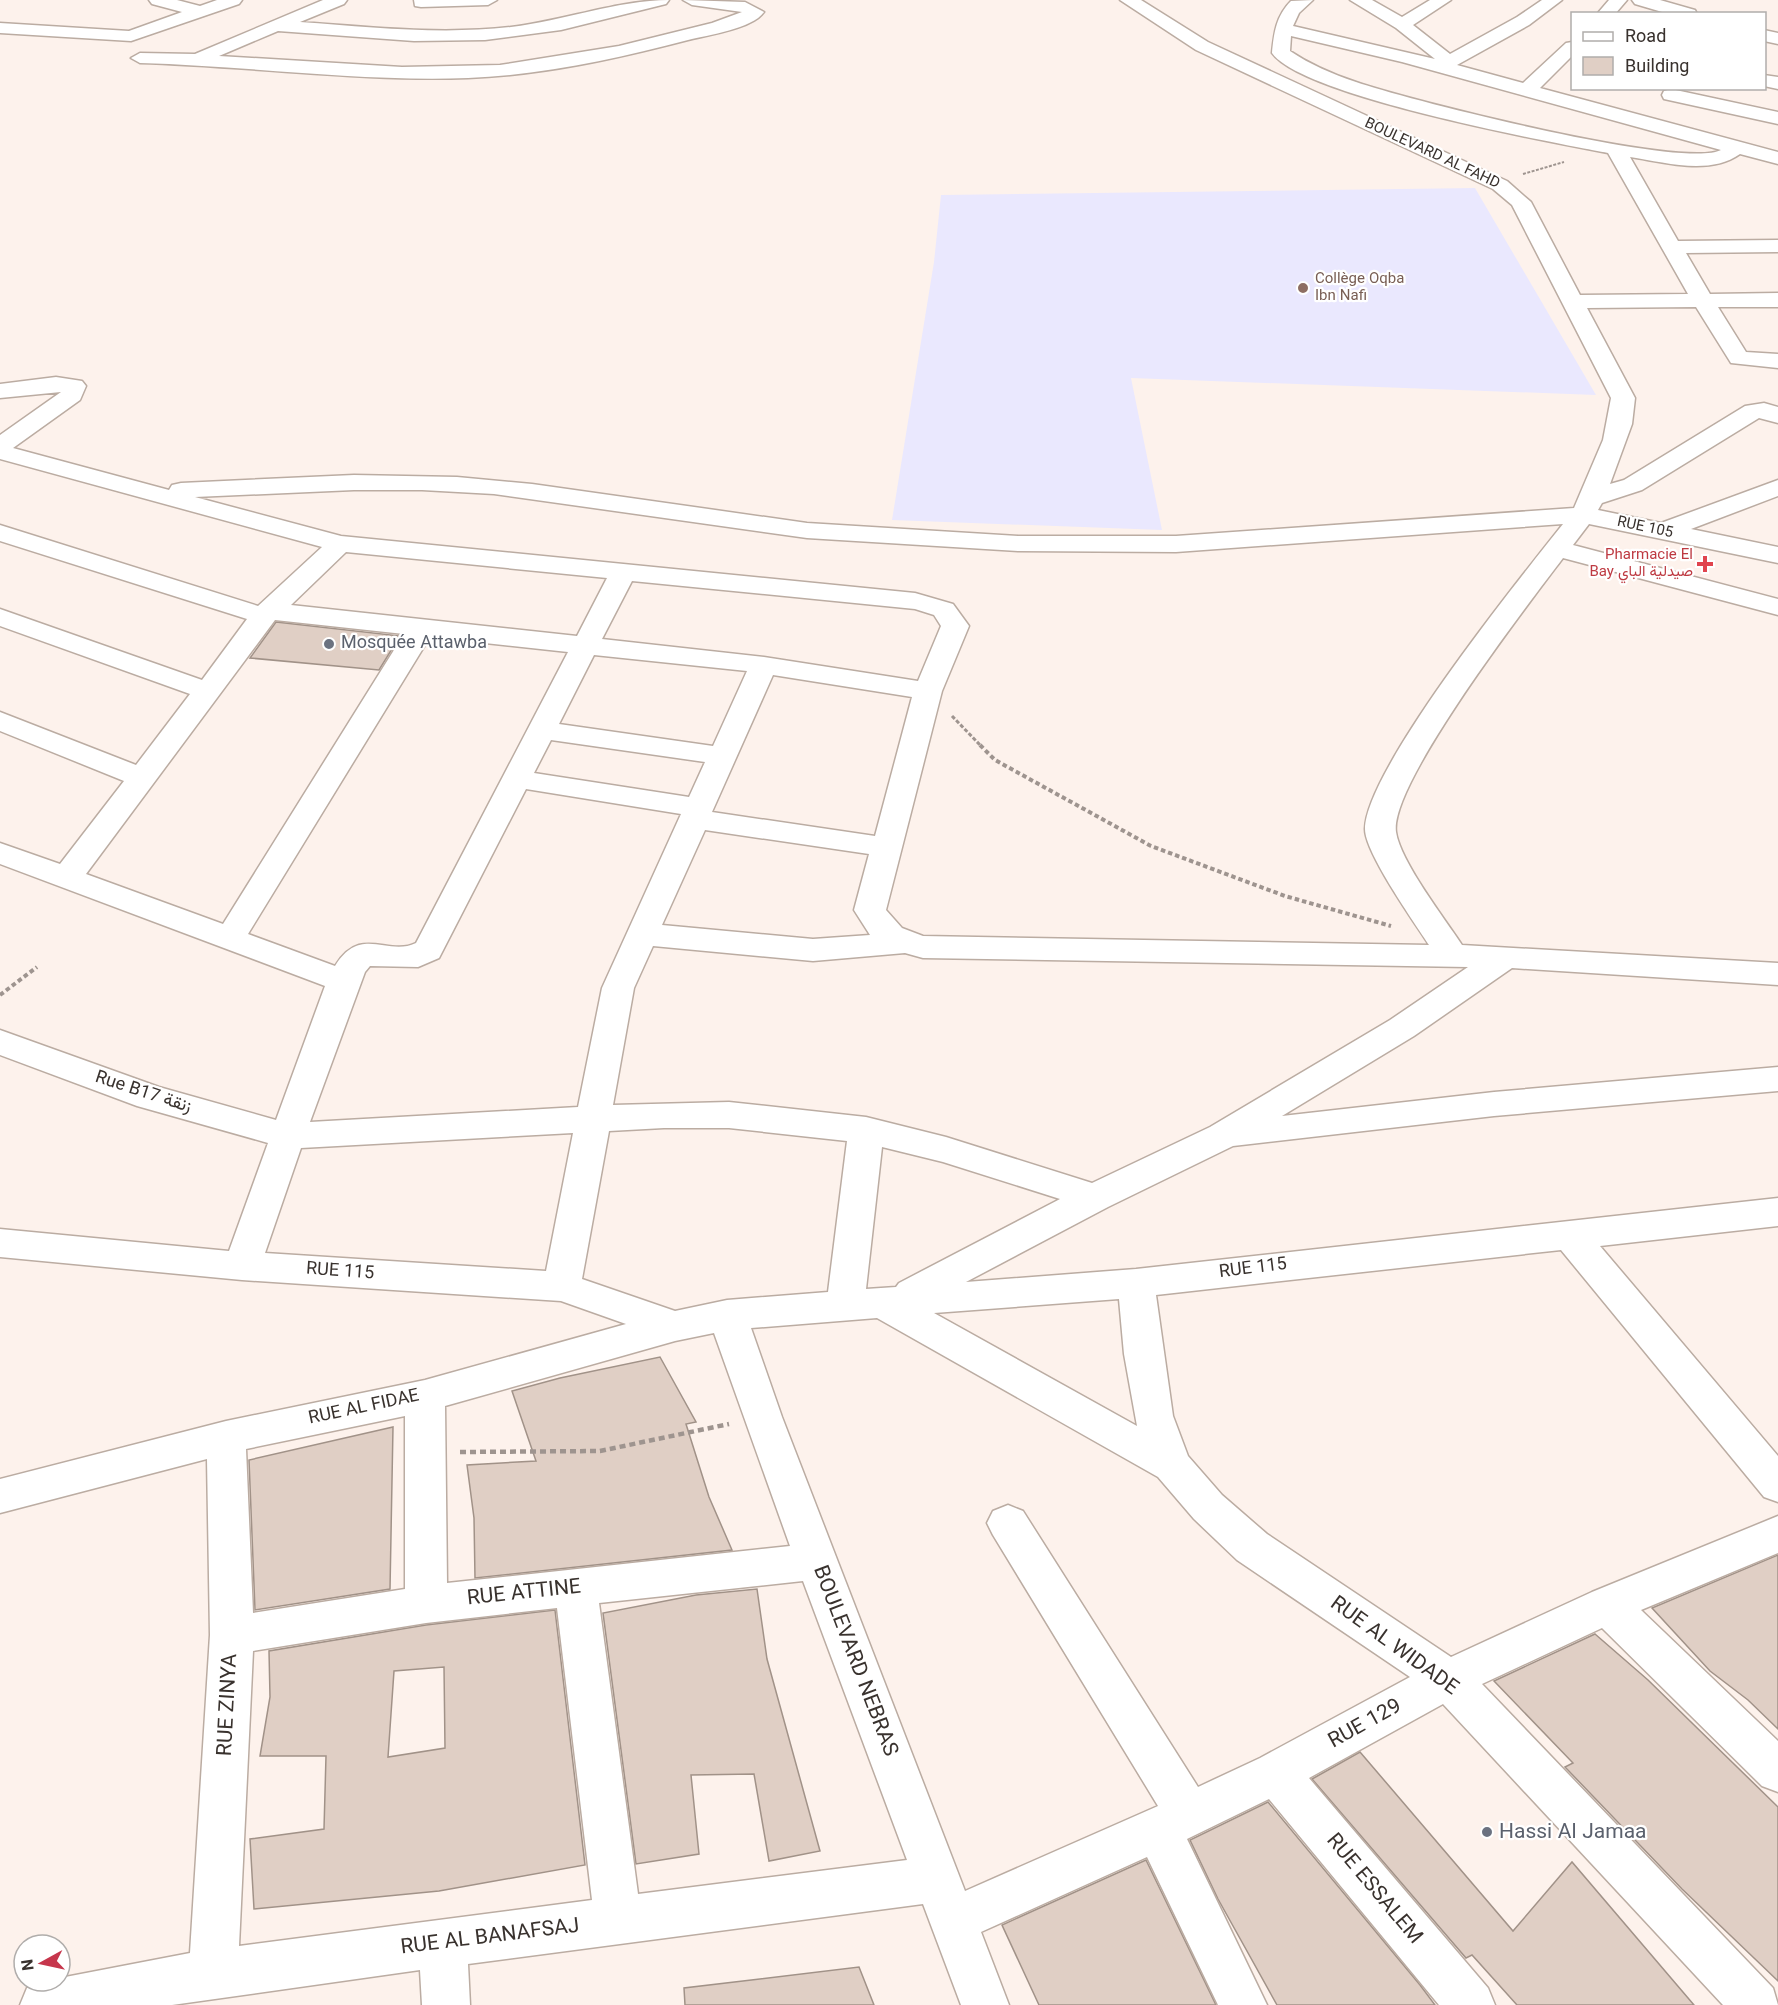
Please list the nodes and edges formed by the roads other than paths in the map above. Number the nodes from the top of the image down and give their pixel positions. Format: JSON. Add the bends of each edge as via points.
{"nodes":[{"id":1,"x":158,"y":0,"type":"edge"},
{"id":2,"x":233,"y":0,"type":"edge"},
{"id":3,"x":338,"y":0,"type":"edge"},
{"id":4,"x":488,"y":0,"type":"edge"},
{"id":5,"x":660,"y":0,"type":"edge"},
{"id":6,"x":692,"y":0,"type":"edge"},
{"id":7,"x":1129,"y":0,"type":"edge"},
{"id":8,"x":1304,"y":0,"type":"edge"},
{"id":9,"x":1359,"y":0,"type":"edge"},
{"id":10,"x":1442,"y":0,"type":"edge"},
{"id":11,"x":1553,"y":0,"type":"edge"},
{"id":12,"x":1618,"y":0,"type":"edge"},
{"id":13,"x":1641,"y":0,"type":"edge"},
{"id":14,"x":422,"y":1,"type":"edge"},
{"id":15,"x":202,"y":12,"type":"junction"},
{"id":16,"x":1607,"y":12,"type":"edge"},
{"id":17,"x":1682,"y":12,"type":"edge"},
{"id":18,"x":31,"y":13,"type":"dead end"},
{"id":19,"x":1402,"y":24,"type":"junction"},
{"id":20,"x":277,"y":26,"type":"junction"},
{"id":21,"x":0,"y":28,"type":"edge"},
{"id":22,"x":1282,"y":29,"type":"junction"},
{"id":23,"x":384,"y":32,"type":"junction"},
{"id":24,"x":104,"y":33,"type":"junction"},
{"id":25,"x":1571,"y":48,"type":"edge"},
{"id":26,"x":140,"y":58,"type":"dead end"},
{"id":27,"x":196,"y":59,"type":"junction"},
{"id":28,"x":1447,"y":64,"type":"junction"},
{"id":29,"x":1526,"y":91,"type":"junction"},
{"id":30,"x":1674,"y":92,"type":"edge"},
{"id":31,"x":1778,"y":118,"type":"edge"},
{"id":32,"x":1639,"y":121,"type":"junction"},
{"id":33,"x":1615,"y":148,"type":"junction"},
{"id":34,"x":1736,"y":148,"type":"junction"},
{"id":35,"x":1778,"y":158,"type":"edge"},
{"id":36,"x":1778,"y":246,"type":"edge"},
{"id":37,"x":1671,"y":247,"type":"junction"},
{"id":38,"x":1702,"y":300,"type":"junction"},
{"id":39,"x":1778,"y":300,"type":"edge"},
{"id":40,"x":1573,"y":302,"type":"junction"},
{"id":41,"x":1778,"y":361,"type":"edge"},
{"id":42,"x":0,"y":391,"type":"edge"},
{"id":43,"x":1778,"y":416,"type":"edge"},
{"id":44,"x":0,"y":446,"type":"edge"},
{"id":45,"x":0,"y":452,"type":"edge"},
{"id":46,"x":1778,"y":487,"type":"edge"},
{"id":47,"x":147,"y":491,"type":"junction"},
{"id":48,"x":1587,"y":506,"type":"junction"},
{"id":49,"x":1661,"y":532,"type":"junction"},
{"id":50,"x":0,"y":533,"type":"edge"},
{"id":51,"x":340,"y":544,"type":"junction"},
{"id":52,"x":1557,"y":549,"type":"junction"},
{"id":53,"x":1778,"y":555,"type":"edge"},
{"id":54,"x":623,"y":573,"type":"junction"},
{"id":55,"x":1778,"y":607,"type":"edge"},
{"id":56,"x":266,"y":613,"type":"junction"},
{"id":57,"x":0,"y":617,"type":"edge"},
{"id":58,"x":422,"y":627,"type":"junction"},
{"id":59,"x":586,"y":644,"type":"junction"},
{"id":60,"x":764,"y":665,"type":"junction"},
{"id":61,"x":207,"y":691,"type":"junction"},
{"id":62,"x":928,"y":692,"type":"junction"},
{"id":63,"x":0,"y":721,"type":"edge"},
{"id":64,"x":543,"y":730,"type":"junction"},
{"id":65,"x":721,"y":756,"type":"junction"},
{"id":66,"x":141,"y":778,"type":"junction"},
{"id":67,"x":518,"y":779,"type":"junction"},
{"id":68,"x":696,"y":814,"type":"junction"},
{"id":69,"x":887,"y":847,"type":"junction"},
{"id":70,"x":0,"y":853,"type":"edge"},
{"id":71,"x":67,"y":878,"type":"junction"},
{"id":72,"x":642,"y":934,"type":"junction"},
{"id":73,"x":231,"y":938,"type":"junction"},
{"id":74,"x":904,"y":943,"type":"junction"},
{"id":75,"x":1446,"y":946,"type":"junction"},
{"id":76,"x":1506,"y":957,"type":"junction"},
{"id":77,"x":1778,"y":974,"type":"edge"},
{"id":78,"x":343,"y":981,"type":"junction"},
{"id":79,"x":0,"y":1042,"type":"edge"},
{"id":80,"x":1778,"y":1079,"type":"edge"},
{"id":81,"x":594,"y":1119,"type":"junction"},
{"id":82,"x":867,"y":1130,"type":"junction"},
{"id":83,"x":288,"y":1136,"type":"junction"},
{"id":84,"x":1222,"y":1136,"type":"junction"},
{"id":85,"x":1095,"y":1197,"type":"junction"},
{"id":86,"x":1778,"y":1212,"type":"edge"},
{"id":87,"x":1570,"y":1235,"type":"junction"},
{"id":88,"x":0,"y":1243,"type":"edge"},
{"id":89,"x":242,"y":1266,"type":"junction"},
{"id":90,"x":1136,"y":1283,"type":"junction"},
{"id":91,"x":562,"y":1287,"type":"junction"},
{"id":92,"x":875,"y":1302,"type":"junction"},
{"id":93,"x":727,"y":1315,"type":"junction"},
{"id":94,"x":675,"y":1326,"type":"junction"},
{"id":95,"x":424,"y":1396,"type":"junction"},
{"id":96,"x":226,"y":1437,"type":"junction"},
{"id":97,"x":1172,"y":1465,"type":"junction"},
{"id":98,"x":1778,"y":1485,"type":"edge"},
{"id":99,"x":0,"y":1496,"type":"edge"},
{"id":100,"x":1008,"y":1523,"type":"dead end"},
{"id":101,"x":1778,"y":1534,"type":"edge"},
{"id":102,"x":817,"y":1561,"type":"junction"},
{"id":103,"x":576,"y":1587,"type":"junction"},
{"id":104,"x":426,"y":1604,"type":"junction"},
{"id":105,"x":1607,"y":1605,"type":"junction"},
{"id":106,"x":232,"y":1635,"type":"junction"},
{"id":107,"x":1448,"y":1679,"type":"junction"},
{"id":108,"x":1778,"y":1771,"type":"edge"},
{"id":109,"x":1276,"y":1773,"type":"junction"},
{"id":110,"x":1174,"y":1822,"type":"junction"},
{"id":111,"x":945,"y":1899,"type":"junction"},
{"id":112,"x":618,"y":1920,"type":"junction"},
{"id":113,"x":443,"y":1943,"type":"junction"},
{"id":114,"x":213,"y":1973,"type":"junction"},
{"id":115,"x":44,"y":2005,"type":"edge"},
{"id":116,"x":446,"y":2005,"type":"edge"},
{"id":117,"x":985,"y":2005,"type":"edge"},
{"id":118,"x":1243,"y":2005,"type":"edge"},
{"id":119,"x":1471,"y":2005,"type":"edge"},
{"id":120,"x":1756,"y":2005,"type":"edge"}],
"edges":[{"from":1,"to":15,"type":"street"},
{"from":2,"to":15,"type":"street"},
{"from":3,"to":20,"type":"street"},
{"from":4,"to":14,"type":"street"},
{"from":5,"to":23,"type":"street","via":[[587,20],[512,32],[458,36]]},
{"from":6,"to":27,"type":"street","via":[[755,12],[660,42],[516,69],[411,72]]},
{"from":7,"to":40,"type":"street","name":"BOULEVARD AL FAHD","via":[[1202,46],[1508,190],[1521,202]]},
{"from":8,"to":22,"type":"street","via":[[1288,13]]},
{"from":9,"to":19,"type":"street"},
{"from":10,"to":19,"type":"street"},
{"from":11,"to":28,"type":"street"},
{"from":12,"to":16,"type":"street"},
{"from":13,"to":17,"type":"street"},
{"from":14,"to":23,"type":"street"},
{"from":15,"to":24,"type":"street","via":[[136,35]]},
{"from":18,"to":24,"type":"street"},
{"from":19,"to":28,"type":"street"},
{"from":20,"to":23,"type":"street"},
{"from":20,"to":27,"type":"street"},
{"from":21,"to":24,"type":"street"},
{"from":22,"to":28,"type":"street"},
{"from":22,"to":33,"type":"street","via":[[1283,56],[1346,84],[1443,113]]},
{"from":25,"to":29,"type":"street"},
{"from":26,"to":27,"type":"street"},
{"from":28,"to":29,"type":"street"},
{"from":29,"to":32,"type":"street"},
{"from":30,"to":31,"type":"street"},
{"from":30,"to":32,"type":"street"},
{"from":32,"to":34,"type":"street"},
{"from":33,"to":34,"type":"street","via":[[1705,160],[1724,157]]},
{"from":33,"to":37,"type":"street"},
{"from":34,"to":35,"type":"street"},
{"from":36,"to":37,"type":"street"},
{"from":37,"to":38,"type":"street"},
{"from":38,"to":39,"type":"street"},
{"from":38,"to":40,"type":"street"},
{"from":38,"to":41,"type":"street","via":[[1739,358]]},
{"from":40,"to":48,"type":"street","name":"BOULEVARD AL FAHD","via":[[1618,385],[1624,405]]},
{"from":42,"to":44,"type":"street","via":[[56,384],[74,386],[72,395]]},
{"from":43,"to":48,"type":"street","via":[[1764,410],[1754,411],[1633,485]]},
{"from":45,"to":47,"type":"street"},
{"from":46,"to":49,"type":"street"},
{"from":47,"to":48,"type":"street","via":[[356,483],[456,484],[573,496],[669,515],[770,527],[892,538],[1119,545],[1176,544]]},
{"from":47,"to":51,"type":"street"},
{"from":48,"to":49,"type":"street","name":"RUE 105"},
{"from":48,"to":52,"type":"street","name":"BOULEVARD AL FAHD"},
{"from":49,"to":53,"type":"street","name":"RUE 105"},
{"from":50,"to":56,"type":"street"},
{"from":51,"to":54,"type":"street"},
{"from":51,"to":56,"type":"street"},
{"from":52,"to":55,"type":"street"},
{"from":52,"to":75,"type":"street","name":"BOULEVARD AL FAHD","via":[[1416,746],[1381,812],[1381,839]]},
{"from":54,"to":59,"type":"street"},
{"from":54,"to":62,"type":"street","via":[[934,604],[946,609],[955,626]]},
{"from":56,"to":58,"type":"street"},
{"from":56,"to":61,"type":"street"},
{"from":57,"to":61,"type":"street"},
{"from":58,"to":59,"type":"street"},
{"from":58,"to":73,"type":"street"},
{"from":59,"to":60,"type":"street"},
{"from":59,"to":64,"type":"street"},
{"from":60,"to":62,"type":"street"},
{"from":60,"to":65,"type":"street"},
{"from":61,"to":66,"type":"street"},
{"from":62,"to":69,"type":"street"},
{"from":63,"to":66,"type":"street"},
{"from":64,"to":65,"type":"street"},
{"from":64,"to":67,"type":"street"},
{"from":65,"to":68,"type":"street"},
{"from":66,"to":71,"type":"street"},
{"from":67,"to":68,"type":"street"},
{"from":67,"to":78,"type":"street","via":[[428,950],[418,956],[362,955]]},
{"from":68,"to":69,"type":"street"},
{"from":68,"to":72,"type":"street"},
{"from":69,"to":74,"type":"street","via":[[870,910],[875,923],[887,935]]},
{"from":70,"to":71,"type":"street"},
{"from":71,"to":73,"type":"street"},
{"from":72,"to":74,"type":"street","via":[[813,950]]},
{"from":72,"to":81,"type":"street","via":[[618,988]]},
{"from":73,"to":78,"type":"street"},
{"from":74,"to":75,"type":"street","via":[[923,947]]},
{"from":75,"to":76,"type":"street"},
{"from":76,"to":77,"type":"street"},
{"from":76,"to":84,"type":"street","via":[[1402,1028]]},
{"from":78,"to":83,"type":"street"},
{"from":79,"to":83,"type":"street","name":"Rue B17 زنقة","via":[[149,1097]]},
{"from":80,"to":84,"type":"street","via":[[1518,1101]]},
{"from":81,"to":82,"type":"street","name":"Rue B17 زنقة","via":[[729,1115]]},
{"from":81,"to":83,"type":"street","name":"Rue B17 زنقة"},
{"from":81,"to":91,"type":"street"},
{"from":82,"to":85,"type":"street","name":"Rue B17 زنقة","via":[[946,1150]]},
{"from":82,"to":92,"type":"street"},
{"from":83,"to":89,"type":"street"},
{"from":84,"to":85,"type":"street"},
{"from":85,"to":92,"type":"street"},
{"from":86,"to":87,"type":"street","name":"RUE 115"},
{"from":87,"to":90,"type":"street","name":"RUE 115"},
{"from":87,"to":98,"type":"street"},
{"from":88,"to":89,"type":"street","name":"RUE 115"},
{"from":89,"to":91,"type":"street","name":"RUE 115"},
{"from":90,"to":92,"type":"street","name":"RUE 115"},
{"from":90,"to":97,"type":"street","name":"RUE AL WIDADE","via":[[1153,1416]]},
{"from":91,"to":94,"type":"street","name":"RUE 115"},
{"from":92,"to":93,"type":"street","name":"RUE 115"},
{"from":92,"to":97,"type":"street"},
{"from":93,"to":94,"type":"street","name":"RUE AL FIDAE"},
{"from":93,"to":102,"type":"street","name":"BOULEVARD NEBRAS"},
{"from":94,"to":95,"type":"street","name":"RUE AL FIDAE"},
{"from":95,"to":96,"type":"street","name":"RUE AL FIDAE"},
{"from":95,"to":104,"type":"street"},
{"from":96,"to":99,"type":"street","name":"RUE AL FIDAE"},
{"from":96,"to":106,"type":"street","name":"RUE ZINYA"},
{"from":97,"to":107,"type":"street","name":"RUE AL WIDADE","via":[[1208,1507],[1252,1547]]},
{"from":100,"to":110,"type":"street"},
{"from":101,"to":105,"type":"street","name":"RUE 129"},
{"from":102,"to":103,"type":"street","name":"RUE ATTINE"},
{"from":102,"to":111,"type":"street","name":"BOULEVARD NEBRAS"},
{"from":103,"to":104,"type":"street","name":"RUE ATTINE"},
{"from":103,"to":112,"type":"street"},
{"from":104,"to":106,"type":"street","name":"RUE ATTINE"},
{"from":105,"to":107,"type":"street","name":"RUE 129"},
{"from":105,"to":108,"type":"street"},
{"from":106,"to":114,"type":"street","name":"RUE ZINYA"},
{"from":107,"to":109,"type":"street","name":"RUE 129"},
{"from":107,"to":120,"type":"street","name":"RUE AL WIDADE"},
{"from":109,"to":110,"type":"street","name":"RUE 129"},
{"from":109,"to":119,"type":"street","name":"RUE ESSALEM"},
{"from":110,"to":111,"type":"street","name":"RUE 129"},
{"from":110,"to":118,"type":"street"},
{"from":111,"to":112,"type":"street","name":"RUE AL BANAFSAJ"},
{"from":111,"to":117,"type":"street","name":"BOULEVARD NEBRAS"},
{"from":112,"to":113,"type":"street","name":"RUE AL BANAFSAJ"},
{"from":113,"to":114,"type":"street","name":"RUE AL BANAFSAJ"},
{"from":113,"to":116,"type":"street"},
{"from":114,"to":115,"type":"street","name":"RUE AL BANAFSAJ"}]}
